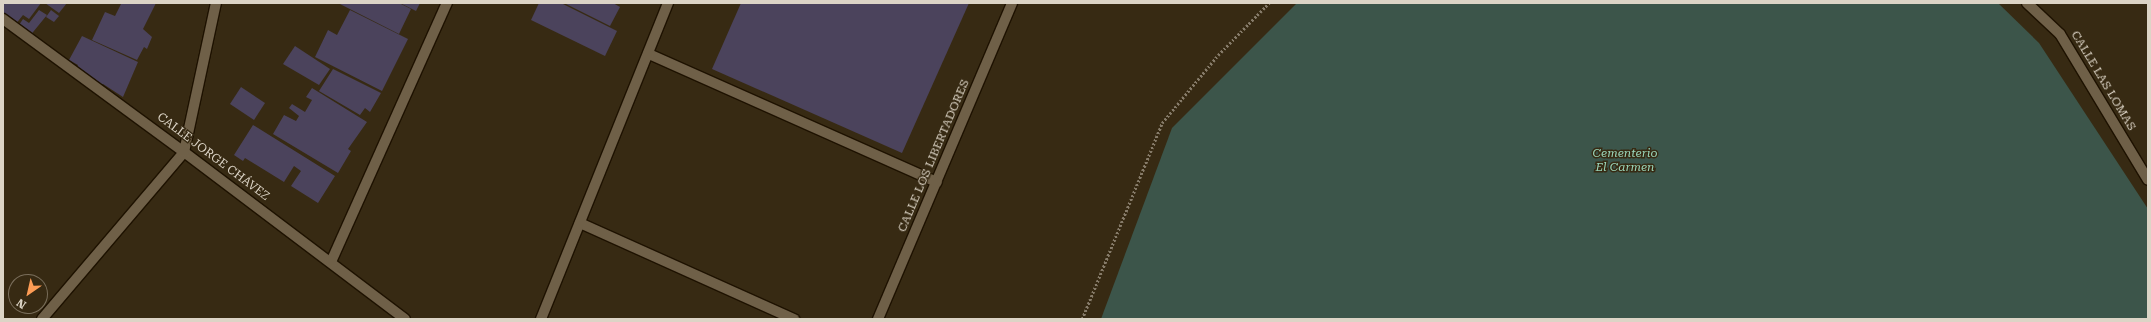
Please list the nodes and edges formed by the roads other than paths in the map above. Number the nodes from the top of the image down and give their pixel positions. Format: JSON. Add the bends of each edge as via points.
{"nodes":[{"id":1,"x":216,"y":3,"type":"edge"},
{"id":2,"x":447,"y":3,"type":"edge"},
{"id":3,"x":668,"y":3,"type":"edge"},
{"id":4,"x":1012,"y":3,"type":"edge"},
{"id":5,"x":2027,"y":3,"type":"edge"},
{"id":6,"x":3,"y":19,"type":"edge"},
{"id":7,"x":649,"y":54,"type":"junction"},
{"id":8,"x":184,"y":152,"type":"junction"},
{"id":9,"x":2148,"y":180,"type":"edge"},
{"id":10,"x":937,"y":182,"type":"junction"},
{"id":11,"x":580,"y":223,"type":"junction"},
{"id":12,"x":331,"y":262,"type":"junction"},
{"id":13,"x":392,"y":315,"type":"edge"},
{"id":14,"x":42,"y":319,"type":"edge"},
{"id":15,"x":405,"y":319,"type":"edge"},
{"id":16,"x":541,"y":319,"type":"edge"},
{"id":17,"x":794,"y":319,"type":"edge"},
{"id":18,"x":878,"y":319,"type":"edge"}],
"edges":[{"from":1,"to":8,"type":"street"},
{"from":2,"to":12,"type":"street"},
{"from":3,"to":7,"type":"street"},
{"from":4,"to":10,"type":"street","name":"CALLE LOS LIBERTADORES"},
{"from":5,"to":9,"type":"street","name":"CALLE LAS LOMAS","via":[[2060,34]]},
{"from":6,"to":8,"type":"street","name":"CALLE JORGE CHÁVEZ"},
{"from":7,"to":10,"type":"street"},
{"from":7,"to":11,"type":"street"},
{"from":8,"to":12,"type":"street","name":"CALLE JORGE CHÁVEZ"},
{"from":8,"to":14,"type":"street"},
{"from":10,"to":18,"type":"street","name":"CALLE LOS LIBERTADORES"},
{"from":11,"to":16,"type":"street"},
{"from":11,"to":17,"type":"street"},
{"from":12,"to":13,"type":"street","name":"CALLE JORGE CHÁVEZ"},
{"from":13,"to":15,"type":"street","name":"CALLE JORGE CHÁVEZ"}]}
